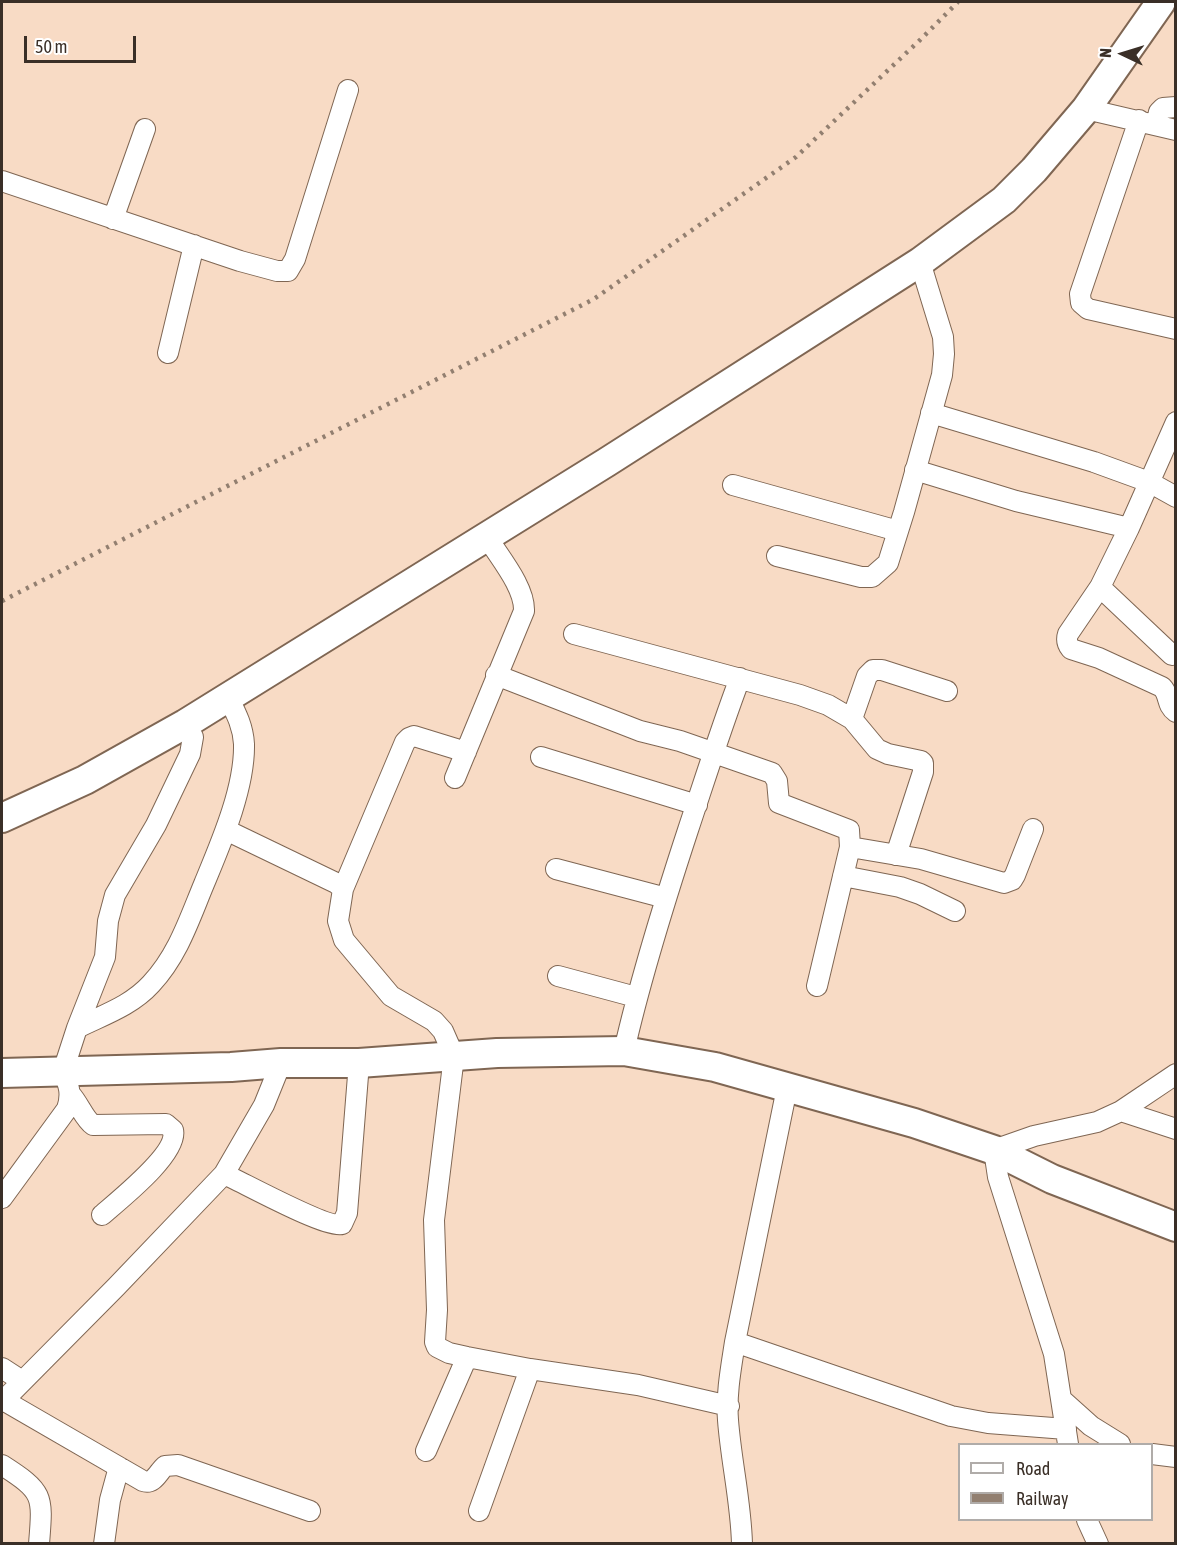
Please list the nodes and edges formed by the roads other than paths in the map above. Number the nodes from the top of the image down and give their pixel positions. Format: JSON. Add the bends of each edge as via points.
{"nodes":[{"id":1,"x":1161,"y":2,"type":"edge"},
{"id":2,"x":348,"y":90,"type":"dead end"},
{"id":3,"x":1176,"y":107,"type":"edge"},
{"id":4,"x":1086,"y":109,"type":"junction"},
{"id":5,"x":1147,"y":123,"type":"junction"},
{"id":6,"x":145,"y":129,"type":"dead end"},
{"id":7,"x":1176,"y":130,"type":"edge"},
{"id":8,"x":2,"y":182,"type":"edge"},
{"id":9,"x":113,"y":219,"type":"junction"},
{"id":10,"x":194,"y":245,"type":"junction"},
{"id":11,"x":920,"y":262,"type":"junction"},
{"id":12,"x":1176,"y":329,"type":"edge"},
{"id":13,"x":168,"y":353,"type":"dead end"},
{"id":14,"x":931,"y":413,"type":"junction"},
{"id":15,"x":1176,"y":422,"type":"edge"},
{"id":16,"x":915,"y":470,"type":"junction"},
{"id":17,"x":1149,"y":482,"type":"junction"},
{"id":18,"x":733,"y":484,"type":"dead end"},
{"id":19,"x":1176,"y":497,"type":"edge"},
{"id":20,"x":1129,"y":528,"type":"junction"},
{"id":21,"x":898,"y":531,"type":"junction"},
{"id":22,"x":487,"y":537,"type":"junction"},
{"id":23,"x":777,"y":556,"type":"dead end"},
{"id":24,"x":1100,"y":586,"type":"junction"},
{"id":25,"x":574,"y":634,"type":"dead end"},
{"id":26,"x":1172,"y":655,"type":"dead end"},
{"id":27,"x":496,"y":675,"type":"junction"},
{"id":28,"x":740,"y":678,"type":"junction"},
{"id":29,"x":947,"y":691,"type":"dead end"},
{"id":30,"x":228,"y":697,"type":"junction"},
{"id":31,"x":1176,"y":712,"type":"edge"},
{"id":32,"x":852,"y":719,"type":"junction"},
{"id":33,"x":185,"y":724,"type":"junction"},
{"id":34,"x":713,"y":751,"type":"junction"},
{"id":35,"x":466,"y":752,"type":"junction"},
{"id":36,"x":541,"y":757,"type":"dead end"},
{"id":37,"x":455,"y":778,"type":"dead end"},
{"id":38,"x":697,"y":805,"type":"junction"},
{"id":39,"x":2,"y":818,"type":"edge"},
{"id":40,"x":1033,"y":829,"type":"dead end"},
{"id":41,"x":226,"y":830,"type":"junction"},
{"id":42,"x":850,"y":847,"type":"junction"},
{"id":43,"x":896,"y":855,"type":"junction"},
{"id":44,"x":556,"y":869,"type":"dead end"},
{"id":45,"x":843,"y":876,"type":"junction"},
{"id":46,"x":343,"y":889,"type":"junction"},
{"id":47,"x":666,"y":898,"type":"junction"},
{"id":48,"x":955,"y":911,"type":"dead end"},
{"id":49,"x":558,"y":976,"type":"dead end"},
{"id":50,"x":817,"y":986,"type":"dead end"},
{"id":51,"x":636,"y":997,"type":"junction"},
{"id":52,"x":77,"y":1028,"type":"junction"},
{"id":53,"x":624,"y":1051,"type":"junction"},
{"id":54,"x":454,"y":1056,"type":"junction"},
{"id":55,"x":281,"y":1063,"type":"junction"},
{"id":56,"x":359,"y":1064,"type":"junction"},
{"id":57,"x":2,"y":1073,"type":"edge"},
{"id":58,"x":1176,"y":1074,"type":"edge"},
{"id":59,"x":67,"y":1083,"type":"junction"},
{"id":60,"x":787,"y":1088,"type":"junction"},
{"id":61,"x":1121,"y":1111,"type":"junction"},
{"id":62,"x":1176,"y":1129,"type":"edge"},
{"id":63,"x":994,"y":1150,"type":"junction"},
{"id":64,"x":224,"y":1174,"type":"junction"},
{"id":65,"x":2,"y":1198,"type":"edge"},
{"id":66,"x":102,"y":1215,"type":"dead end"},
{"id":67,"x":1176,"y":1227,"type":"edge"},
{"id":68,"x":735,"y":1342,"type":"junction"},
{"id":69,"x":467,"y":1357,"type":"junction"},
{"id":70,"x":2,"y":1368,"type":"edge"},
{"id":71,"x":530,"y":1369,"type":"junction"},
{"id":72,"x":22,"y":1381,"type":"junction"},
{"id":73,"x":1062,"y":1400,"type":"junction"},
{"id":74,"x":2,"y":1401,"type":"edge"},
{"id":75,"x":729,"y":1406,"type":"junction"},
{"id":76,"x":1067,"y":1437,"type":"edge"},
{"id":77,"x":1118,"y":1443,"type":"edge"},
{"id":78,"x":426,"y":1451,"type":"dead end"},
{"id":79,"x":1153,"y":1454,"type":"edge"},
{"id":80,"x":1176,"y":1457,"type":"edge"},
{"id":81,"x":2,"y":1465,"type":"edge"},
{"id":82,"x":118,"y":1467,"type":"junction"},
{"id":83,"x":310,"y":1511,"type":"dead end"},
{"id":84,"x":479,"y":1511,"type":"dead end"},
{"id":85,"x":1087,"y":1521,"type":"edge"},
{"id":86,"x":39,"y":1544,"type":"edge"},
{"id":87,"x":104,"y":1544,"type":"edge"},
{"id":88,"x":742,"y":1544,"type":"edge"},
{"id":89,"x":1098,"y":1544,"type":"edge"}],
"edges":[{"from":1,"to":4,"type":"highway"},
{"from":2,"to":10,"type":"street","via":[[288,271]]},
{"from":3,"to":5,"type":"street","via":[[1163,108]]},
{"from":4,"to":5,"type":"street"},
{"from":4,"to":11,"type":"highway","via":[[1005,200]]},
{"from":5,"to":7,"type":"street"},
{"from":5,"to":12,"type":"street","via":[[1080,294],[1081,303],[1088,309]]},
{"from":6,"to":9,"type":"street"},
{"from":8,"to":9,"type":"street"},
{"from":9,"to":10,"type":"street"},
{"from":10,"to":13,"type":"street"},
{"from":11,"to":14,"type":"street","via":[[944,354]]},
{"from":11,"to":22,"type":"highway"},
{"from":14,"to":16,"type":"street"},
{"from":14,"to":17,"type":"street"},
{"from":15,"to":17,"type":"street"},
{"from":16,"to":20,"type":"street","via":[[1016,501]]},
{"from":16,"to":21,"type":"street"},
{"from":17,"to":19,"type":"street"},
{"from":17,"to":20,"type":"street"},
{"from":18,"to":21,"type":"street"},
{"from":20,"to":24,"type":"street"},
{"from":21,"to":23,"type":"street","via":[[888,563],[872,577]]},
{"from":22,"to":27,"type":"street","via":[[524,603],[522,618]]},
{"from":22,"to":30,"type":"highway"},
{"from":24,"to":26,"type":"street"},
{"from":24,"to":31,"type":"street","via":[[1068,634],[1068,646],[1162,687],[1169,706]]},
{"from":25,"to":28,"type":"street"},
{"from":27,"to":34,"type":"street","via":[[640,731]]},
{"from":27,"to":35,"type":"street"},
{"from":28,"to":32,"type":"street","via":[[800,694]]},
{"from":28,"to":34,"type":"street"},
{"from":29,"to":32,"type":"street","via":[[873,670],[867,676]]},
{"from":30,"to":33,"type":"highway"},
{"from":30,"to":41,"type":"street","via":[[242,723],[244,745],[242,770]]},
{"from":32,"to":43,"type":"street","via":[[877,749],[923,763]]},
{"from":33,"to":39,"type":"highway","via":[[85,780]]},
{"from":33,"to":52,"type":"street","via":[[193,737],[190,754],[156,825],[115,895],[105,957]]},
{"from":34,"to":38,"type":"street"},
{"from":34,"to":42,"type":"street","via":[[772,773],[777,781],[779,803],[844,827],[850,834]]},
{"from":35,"to":37,"type":"street"},
{"from":35,"to":46,"type":"street","via":[[414,736],[405,742]]},
{"from":36,"to":38,"type":"street"},
{"from":38,"to":47,"type":"street"},
{"from":40,"to":43,"type":"street","via":[[1015,875],[1004,883]]},
{"from":41,"to":46,"type":"street"},
{"from":41,"to":52,"type":"street","via":[[166,968],[135,999]]},
{"from":42,"to":43,"type":"street"},
{"from":42,"to":45,"type":"street"},
{"from":44,"to":47,"type":"street"},
{"from":45,"to":48,"type":"street","via":[[900,887]]},
{"from":45,"to":50,"type":"street"},
{"from":46,"to":54,"type":"street","via":[[338,921],[344,940],[391,996],[444,1031]]},
{"from":47,"to":51,"type":"street"},
{"from":49,"to":51,"type":"street"},
{"from":51,"to":53,"type":"street"},
{"from":52,"to":59,"type":"street"},
{"from":53,"to":54,"type":"highway"},
{"from":53,"to":60,"type":"highway","via":[[715,1067]]},
{"from":54,"to":56,"type":"highway"},
{"from":54,"to":69,"type":"street","via":[[434,1220],[435,1342],[441,1350]]},
{"from":55,"to":56,"type":"highway"},
{"from":55,"to":59,"type":"highway"},
{"from":55,"to":64,"type":"street","via":[[258,1115]]},
{"from":56,"to":64,"type":"street","via":[[347,1213],[342,1224],[311,1217]]},
{"from":57,"to":59,"type":"highway"},
{"from":58,"to":61,"type":"street"},
{"from":59,"to":65,"type":"street","via":[[67,1109]]},
{"from":59,"to":66,"type":"street","via":[[93,1125],[166,1124],[175,1136],[158,1163]]},
{"from":60,"to":63,"type":"highway"},
{"from":60,"to":68,"type":"street"},
{"from":61,"to":62,"type":"street"},
{"from":61,"to":63,"type":"street","via":[[1097,1122],[1034,1136]]},
{"from":63,"to":67,"type":"highway","via":[[1052,1179]]},
{"from":63,"to":73,"type":"street","via":[[998,1177],[1053,1354]]},
{"from":64,"to":72,"type":"street"},
{"from":68,"to":75,"type":"street"},
{"from":68,"to":76,"type":"street","via":[[951,1416]]},
{"from":69,"to":71,"type":"street"},
{"from":69,"to":78,"type":"street"},
{"from":70,"to":72,"type":"street"},
{"from":71,"to":75,"type":"street","via":[[638,1385]]},
{"from":71,"to":84,"type":"street"},
{"from":72,"to":74,"type":"street"},
{"from":73,"to":76,"type":"street"},
{"from":73,"to":77,"type":"street","via":[[1091,1426]]},
{"from":74,"to":82,"type":"street"},
{"from":75,"to":88,"type":"street"},
{"from":79,"to":80,"type":"street"},
{"from":81,"to":86,"type":"street","via":[[38,1494],[42,1507]]},
{"from":82,"to":83,"type":"street","via":[[148,1483],[165,1466],[178,1465]]},
{"from":82,"to":87,"type":"street"},
{"from":85,"to":89,"type":"street"}]}
